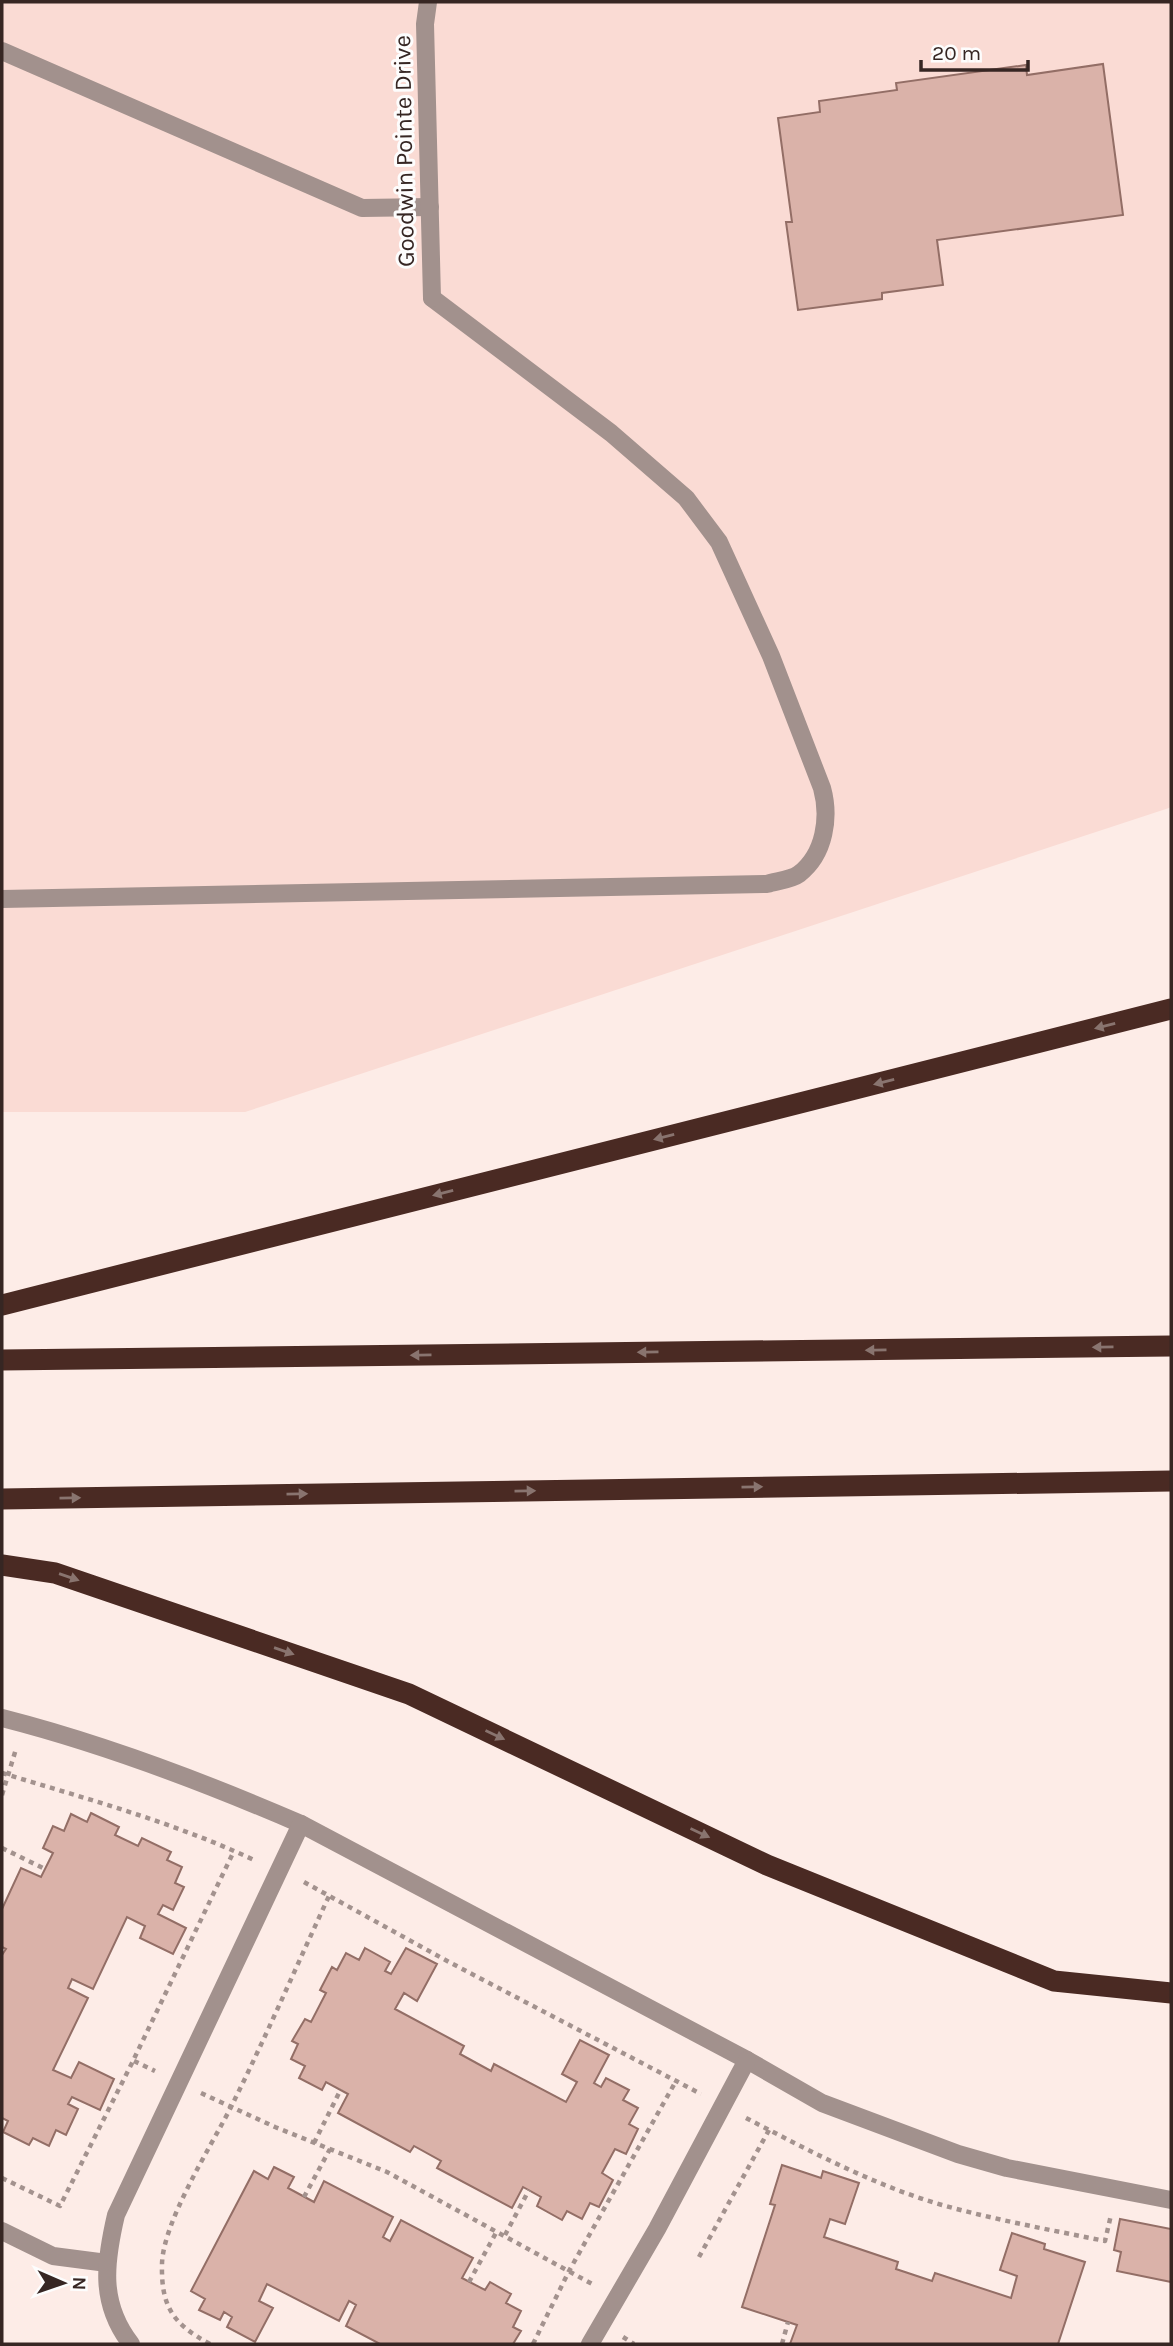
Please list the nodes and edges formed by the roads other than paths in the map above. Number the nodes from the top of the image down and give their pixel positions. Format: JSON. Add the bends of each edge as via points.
{"nodes":[{"id":1,"x":428,"y":2,"type":"edge"},
{"id":2,"x":2,"y":51,"type":"edge"},
{"id":3,"x":430,"y":207,"type":"junction"},
{"id":4,"x":2,"y":899,"type":"edge"},
{"id":5,"x":1171,"y":1009,"type":"edge"},
{"id":6,"x":2,"y":1304,"type":"edge"},
{"id":7,"x":1171,"y":1346,"type":"edge"},
{"id":8,"x":2,"y":1360,"type":"edge"},
{"id":9,"x":1171,"y":1481,"type":"edge"},
{"id":10,"x":2,"y":1499,"type":"edge"},
{"id":11,"x":2,"y":1565,"type":"edge"},
{"id":12,"x":2,"y":1718,"type":"edge"},
{"id":13,"x":301,"y":1824,"type":"junction"},
{"id":14,"x":1171,"y":1993,"type":"edge"},
{"id":15,"x":747,"y":2060,"type":"junction"},
{"id":16,"x":1171,"y":2200,"type":"edge"},
{"id":17,"x":2,"y":2231,"type":"edge"},
{"id":18,"x":107,"y":2263,"type":"junction"},
{"id":19,"x":131,"y":2344,"type":"edge"},
{"id":20,"x":590,"y":2344,"type":"edge"}],
"edges":[{"from":1,"to":3,"type":"street","name":"Goodwin Pointe Drive"},
{"from":2,"to":3,"type":"street","via":[[362,208]]},
{"from":3,"to":4,"type":"street","name":"Goodwin Pointe Drive","via":[[432,298],[611,433],[687,498],[719,542],[771,656],[822,788],[825,823],[817,854],[797,875],[767,884]]},
{"from":5,"to":6,"type":"highway","one_way":true},
{"from":7,"to":8,"type":"highway","one_way":true},
{"from":10,"to":9,"type":"highway","one_way":true},
{"from":11,"to":14,"type":"highway","one_way":true,"via":[[55,1573],[409,1694],[767,1865],[1054,1981]]},
{"from":12,"to":13,"type":"street","via":[[149,1764]]},
{"from":13,"to":15,"type":"street"},
{"from":13,"to":18,"type":"street","via":[[116,2215]]},
{"from":15,"to":16,"type":"street","via":[[822,2103],[958,2154]]},
{"from":15,"to":20,"type":"street"},
{"from":17,"to":18,"type":"street","via":[[53,2256]]},
{"from":18,"to":19,"type":"street","via":[[108,2301]]}]}
